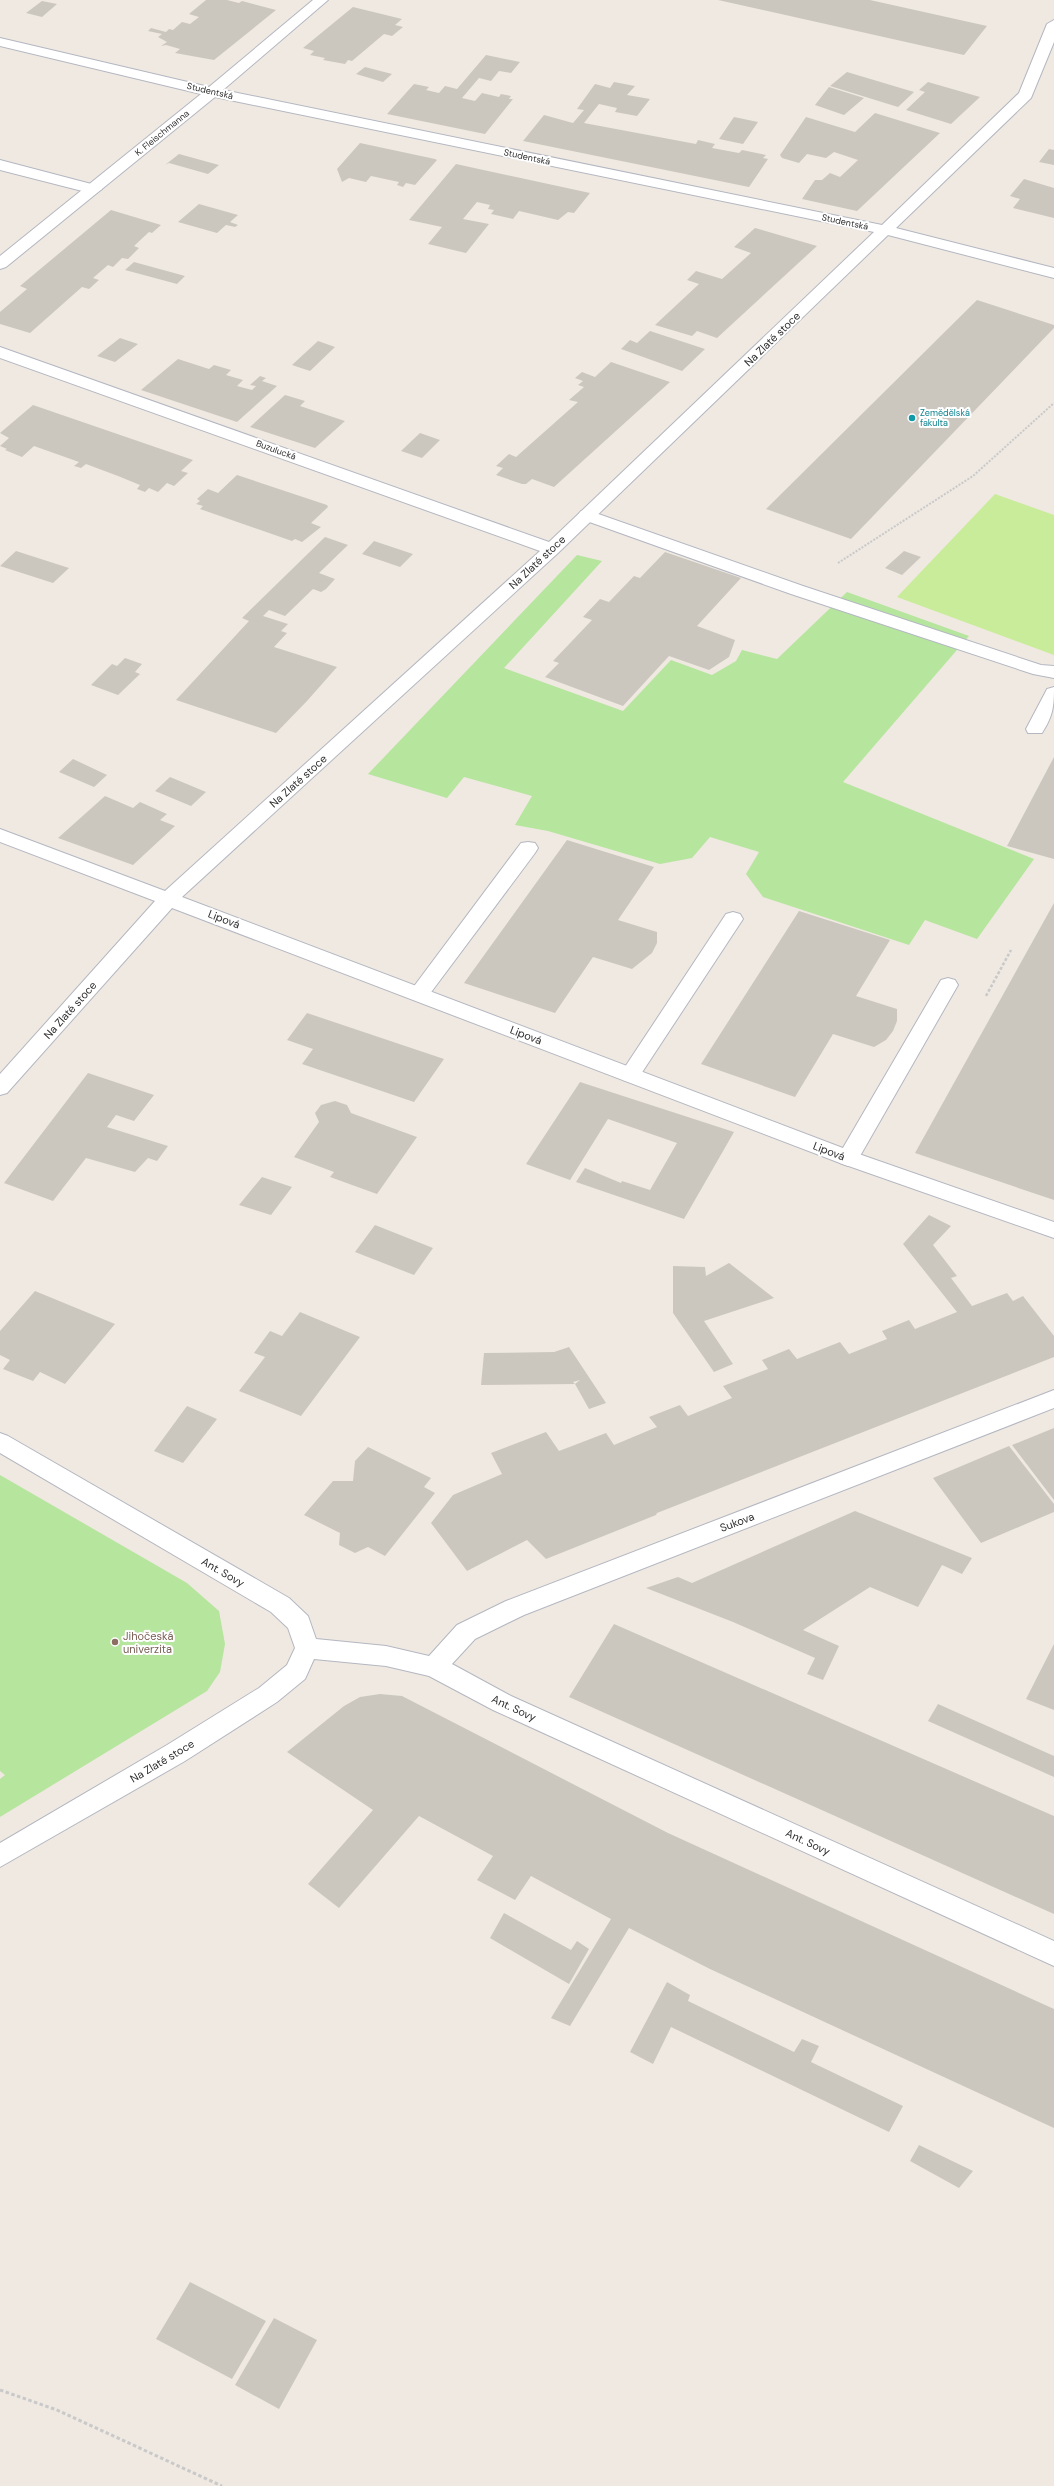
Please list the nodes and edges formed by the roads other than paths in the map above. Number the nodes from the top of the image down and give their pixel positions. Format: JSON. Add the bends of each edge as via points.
{"nodes":[{"id":1,"x":321,"y":0,"type":"edge"},
{"id":2,"x":1054,"y":24,"type":"edge"},
{"id":3,"x":0,"y":42,"type":"edge"},
{"id":4,"x":212,"y":92,"type":"junction"},
{"id":5,"x":0,"y":165,"type":"edge"},
{"id":6,"x":94,"y":189,"type":"junction"},
{"id":7,"x":886,"y":230,"type":"junction"},
{"id":8,"x":0,"y":264,"type":"edge"},
{"id":9,"x":1054,"y":273,"type":"edge"},
{"id":10,"x":0,"y":352,"type":"edge"},
{"id":11,"x":587,"y":515,"type":"junction"},
{"id":12,"x":552,"y":548,"type":"junction"},
{"id":13,"x":1054,"y":672,"type":"edge"},
{"id":14,"x":1054,"y":693,"type":"edge"},
{"id":15,"x":1035,"y":729,"type":"dead end"},
{"id":16,"x":0,"y":834,"type":"edge"},
{"id":17,"x":528,"y":848,"type":"dead end"},
{"id":18,"x":169,"y":898,"type":"junction"},
{"id":19,"x":733,"y":919,"type":"dead end"},
{"id":20,"x":948,"y":985,"type":"dead end"},
{"id":21,"x":419,"y":994,"type":"junction"},
{"id":22,"x":630,"y":1075,"type":"junction"},
{"id":23,"x":0,"y":1088,"type":"edge"},
{"id":24,"x":848,"y":1158,"type":"junction"},
{"id":25,"x":1054,"y":1230,"type":"edge"},
{"id":26,"x":1054,"y":1399,"type":"edge"},
{"id":27,"x":0,"y":1442,"type":"edge"},
{"id":28,"x":307,"y":1648,"type":"junction"},
{"id":29,"x":434,"y":1667,"type":"junction"},
{"id":30,"x":0,"y":1856,"type":"edge"},
{"id":31,"x":1054,"y":1954,"type":"edge"}],
"edges":[{"from":1,"to":4,"type":"street","name":"K. Fleischmanna"},
{"from":2,"to":7,"type":"street","name":"Na Zlaté stoce","via":[[1026,95]]},
{"from":3,"to":4,"type":"street","name":"Studentská"},
{"from":4,"to":6,"type":"street","name":"K. Fleischmanna"},
{"from":4,"to":7,"type":"street","name":"Studentská"},
{"from":5,"to":6,"type":"street"},
{"from":6,"to":8,"type":"street","name":"K. Fleischmanna"},
{"from":7,"to":9,"type":"street","name":"Studentská"},
{"from":7,"to":11,"type":"street","name":"Na Zlaté stoce"},
{"from":10,"to":12,"type":"street","name":"Buzulucká"},
{"from":11,"to":12,"type":"street","name":"Na Zlaté stoce"},
{"from":11,"to":13,"type":"street","via":[[797,590],[1039,670]]},
{"from":12,"to":18,"type":"street","name":"Na Zlaté stoce"},
{"from":14,"to":15,"type":"street"},
{"from":16,"to":18,"type":"street","name":"Lipová"},
{"from":17,"to":21,"type":"street"},
{"from":18,"to":21,"type":"street","name":"Lipová"},
{"from":18,"to":23,"type":"street","name":"Na Zlaté stoce"},
{"from":19,"to":22,"type":"street"},
{"from":20,"to":24,"type":"street"},
{"from":21,"to":22,"type":"street","name":"Lipová"},
{"from":22,"to":24,"type":"street","name":"Lipová"},
{"from":24,"to":25,"type":"street","name":"Lipová"},
{"from":26,"to":29,"type":"street","name":"Sukova","via":[[515,1608],[466,1632]]},
{"from":27,"to":28,"type":"street","name":"Ant. Sovy","via":[[280,1605],[299,1623]]},
{"from":28,"to":29,"type":"street","name":"Ant. Sovy","via":[[386,1656]]},
{"from":28,"to":30,"type":"street","name":"Na Zlaté stoce","via":[[296,1672],[268,1695],[176,1753]]},
{"from":29,"to":31,"type":"street","name":"Ant. Sovy","via":[[502,1702]]}]}
